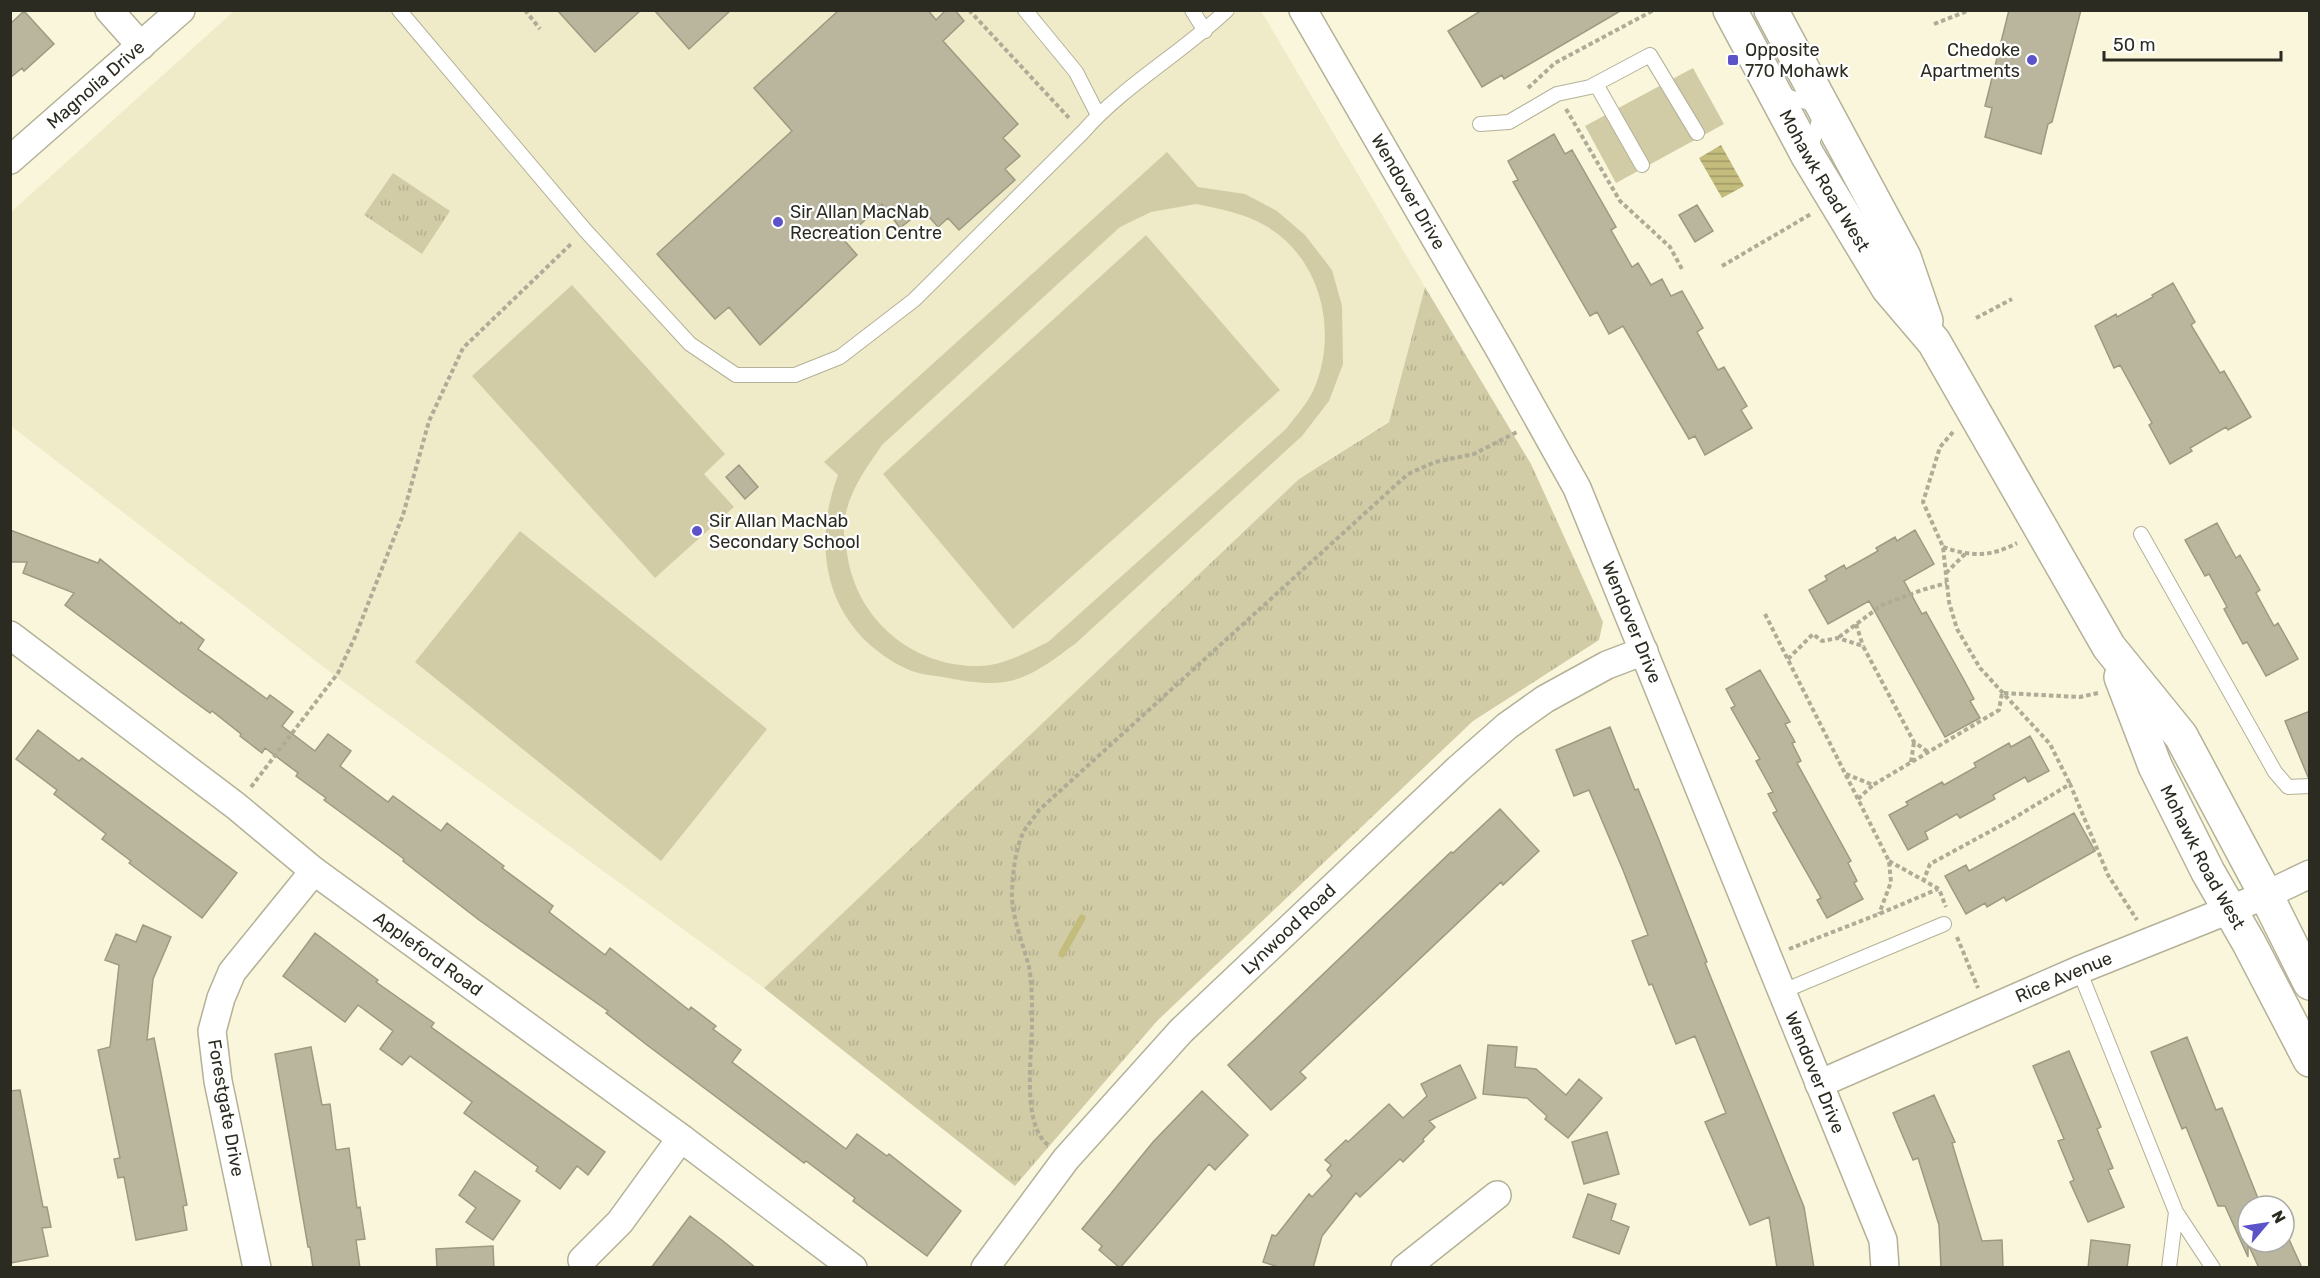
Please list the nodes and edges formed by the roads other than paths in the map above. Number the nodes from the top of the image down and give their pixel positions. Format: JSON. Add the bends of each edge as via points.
{"nodes":[{"id":1,"x":109,"y":10,"type":"edge"},
{"id":2,"x":181,"y":10,"type":"edge"},
{"id":3,"x":399,"y":10,"type":"edge"},
{"id":4,"x":1025,"y":10,"type":"edge"},
{"id":5,"x":1192,"y":10,"type":"edge"},
{"id":6,"x":1227,"y":10,"type":"edge"},
{"id":7,"x":1303,"y":10,"type":"edge"},
{"id":8,"x":1730,"y":10,"type":"edge"},
{"id":9,"x":1771,"y":10,"type":"edge"},
{"id":10,"x":1205,"y":31,"type":"junction"},
{"id":11,"x":141,"y":46,"type":"junction"},
{"id":12,"x":1596,"y":84,"type":"junction"},
{"id":13,"x":1774,"y":93,"type":"junction"},
{"id":14,"x":1823,"y":107,"type":"junction"},
{"id":15,"x":1098,"y":115,"type":"junction"},
{"id":16,"x":1480,"y":123,"type":"dead end"},
{"id":17,"x":1697,"y":134,"type":"dead end"},
{"id":18,"x":1808,"y":156,"type":"junction"},
{"id":19,"x":10,"y":160,"type":"edge"},
{"id":20,"x":1642,"y":165,"type":"dead end"},
{"id":21,"x":1934,"y":342,"type":"junction"},
{"id":22,"x":2141,"y":534,"type":"dead end"},
{"id":23,"x":10,"y":635,"type":"edge"},
{"id":24,"x":2109,"y":647,"type":"junction"},
{"id":25,"x":1644,"y":651,"type":"junction"},
{"id":26,"x":2310,"y":786,"type":"edge"},
{"id":27,"x":314,"y":871,"type":"junction"},
{"id":28,"x":2310,"y":874,"type":"edge"},
{"id":29,"x":2266,"y":895,"type":"junction"},
{"id":30,"x":2229,"y":910,"type":"junction"},
{"id":31,"x":1944,"y":924,"type":"dead end"},
{"id":32,"x":2079,"y":970,"type":"junction"},
{"id":33,"x":2310,"y":983,"type":"edge"},
{"id":34,"x":1781,"y":992,"type":"junction"},
{"id":35,"x":2310,"y":1060,"type":"edge"},
{"id":36,"x":1819,"y":1084,"type":"junction"},
{"id":37,"x":681,"y":1138,"type":"junction"},
{"id":38,"x":1497,"y":1195,"type":"dead end"},
{"id":39,"x":2176,"y":1212,"type":"junction"},
{"id":40,"x":582,"y":1260,"type":"dead end"},
{"id":41,"x":257,"y":1268,"type":"edge"},
{"id":42,"x":853,"y":1268,"type":"edge"},
{"id":43,"x":985,"y":1268,"type":"edge"},
{"id":44,"x":1406,"y":1268,"type":"edge"},
{"id":45,"x":1885,"y":1268,"type":"edge"},
{"id":46,"x":2169,"y":1268,"type":"edge"},
{"id":47,"x":2213,"y":1268,"type":"edge"}],
"edges":[{"from":1,"to":11,"type":"street"},
{"from":2,"to":11,"type":"street","name":"Magnolia Drive"},
{"from":3,"to":15,"type":"lane","via":[[585,230],[690,344],[736,375],[795,375],[840,357],[914,300]]},
{"from":4,"to":15,"type":"lane","via":[[1076,72]]},
{"from":5,"to":10,"type":"lane"},
{"from":6,"to":10,"type":"lane"},
{"from":7,"to":25,"type":"street","name":"Wendover Drive","via":[[1576,488]]},
{"from":8,"to":13,"type":"main road","name":"Mohawk Road West"},
{"from":9,"to":14,"type":"main road","name":"Mohawk Road West"},
{"from":10,"to":15,"type":"lane"},
{"from":11,"to":19,"type":"street","name":"Magnolia Drive"},
{"from":12,"to":16,"type":"lane","via":[[1557,94],[1509,122]]},
{"from":12,"to":17,"type":"lane","via":[[1650,55]]},
{"from":12,"to":20,"type":"lane"},
{"from":13,"to":14,"type":"lane"},
{"from":13,"to":18,"type":"main road","name":"Mohawk Road West"},
{"from":14,"to":18,"type":"lane"},
{"from":14,"to":21,"type":"main road","name":"Mohawk Road West","via":[[1904,257]]},
{"from":18,"to":21,"type":"main road","name":"Mohawk Road West","via":[[1888,288]]},
{"from":21,"to":24,"type":"main road","name":"Mohawk Road West"},
{"from":22,"to":26,"type":"lane","via":[[2275,772],[2288,786]]},
{"from":23,"to":27,"type":"street","name":"Appleford Road"},
{"from":24,"to":29,"type":"main road","name":"Mohawk Road West","via":[[2181,736]]},
{"from":24,"to":30,"type":"main road","name":"Mohawk Road West","via":[[2155,765]]},
{"from":25,"to":34,"type":"street","name":"Wendover Drive"},
{"from":25,"to":43,"type":"street","name":"Lynwood Road","via":[[1607,665],[1545,699],[1458,769],[1180,1031],[1066,1159]]},
{"from":27,"to":37,"type":"street","name":"Appleford Road"},
{"from":27,"to":41,"type":"street","name":"Forestgate Drive","via":[[232,972],[212,1031],[218,1081]]},
{"from":28,"to":29,"type":"street","name":"Rice Avenue"},
{"from":29,"to":30,"type":"street","name":"Rice Avenue"},
{"from":29,"to":33,"type":"main road","name":"Mohawk Road West"},
{"from":30,"to":32,"type":"street","name":"Rice Avenue"},
{"from":30,"to":35,"type":"main road","name":"Mohawk Road West"},
{"from":31,"to":34,"type":"lane"},
{"from":32,"to":36,"type":"street","name":"Rice Avenue"},
{"from":32,"to":39,"type":"lane"},
{"from":34,"to":36,"type":"street","name":"Wendover Drive"},
{"from":36,"to":45,"type":"street","name":"Wendover Drive","via":[[1883,1240]]},
{"from":37,"to":40,"type":"street","via":[[620,1222]]},
{"from":37,"to":42,"type":"street","name":"Appleford Road"},
{"from":38,"to":44,"type":"street"},
{"from":39,"to":46,"type":"lane"},
{"from":39,"to":47,"type":"lane"}]}
